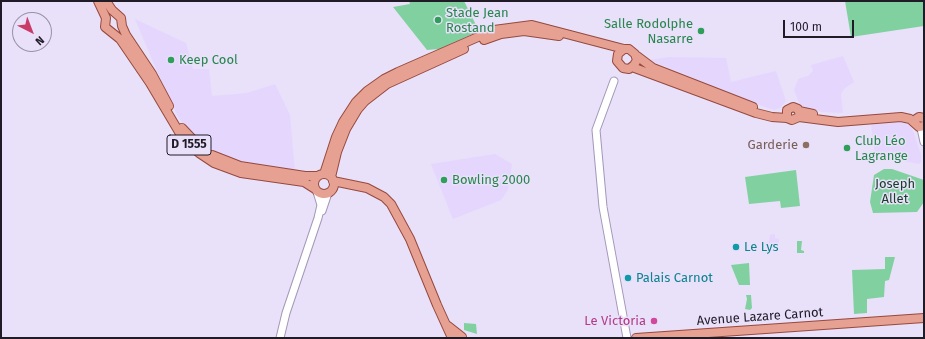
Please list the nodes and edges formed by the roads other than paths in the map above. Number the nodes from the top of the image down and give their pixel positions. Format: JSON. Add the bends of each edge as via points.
{"nodes":[{"id":1,"x":98,"y":1,"type":"edge"},
{"id":2,"x":106,"y":1,"type":"edge"},
{"id":3,"x":116,"y":14,"type":"junction"},
{"id":4,"x":106,"y":18,"type":"junction"},
{"id":5,"x":122,"y":26,"type":"junction"},
{"id":6,"x":113,"y":32,"type":"junction"},
{"id":7,"x":624,"y":50,"type":"junction"},
{"id":8,"x":636,"y":56,"type":"junction"},
{"id":9,"x":617,"y":58,"type":"junction"},
{"id":10,"x":632,"y":68,"type":"junction"},
{"id":11,"x":614,"y":81,"type":"dead end"},
{"id":12,"x":357,"y":105,"type":"junction"},
{"id":13,"x":799,"y":114,"type":"junction"},
{"id":14,"x":787,"y":115,"type":"junction"},
{"id":15,"x":920,"y":123,"type":"edge"},
{"id":16,"x":924,"y":142,"type":"edge"},
{"id":17,"x":328,"y":182,"type":"junction"},
{"id":18,"x":316,"y":190,"type":"junction"},
{"id":19,"x":318,"y":218,"type":"junction"},
{"id":20,"x":924,"y":318,"type":"edge"},
{"id":21,"x":446,"y":324,"type":"junction"},
{"id":22,"x":280,"y":338,"type":"edge"},
{"id":23,"x":452,"y":338,"type":"edge"},
{"id":24,"x":461,"y":338,"type":"edge"},
{"id":25,"x":627,"y":338,"type":"edge"},
{"id":26,"x":636,"y":338,"type":"edge"}],
"edges":[{"from":1,"to":4,"type":"main road"},
{"from":2,"to":3,"type":"main road"},
{"from":3,"to":4,"type":"main road"},
{"from":3,"to":5,"type":"main road","via":[[121,18]]},
{"from":4,"to":6,"type":"main road","via":[[105,27]]},
{"from":5,"to":6,"type":"main road","via":[[120,30]]},
{"from":5,"to":17,"type":"main road","number":"D 1555","via":[[180,124],[202,149],[217,158],[240,166]]},
{"from":6,"to":18,"type":"main road","number":"D 1555","via":[[141,68],[186,142],[198,153],[214,163],[242,173],[304,182]]},
{"from":7,"to":8,"type":"main road","via":[[632,50]]},
{"from":7,"to":9,"type":"main road"},
{"from":7,"to":12,"type":"main road","via":[[540,27],[523,25],[504,28],[489,32],[398,72],[375,86]]},
{"from":8,"to":10,"type":"main road","via":[[636,63]]},
{"from":8,"to":14,"type":"main road","via":[[653,68],[737,101],[771,113]]},
{"from":9,"to":10,"type":"main road","via":[[623,68]]},
{"from":9,"to":12,"type":"main road","via":[[600,47],[541,33],[501,34],[387,84]]},
{"from":10,"to":14,"type":"main road","via":[[768,117]]},
{"from":11,"to":25,"type":"street","via":[[596,130],[604,208]]},
{"from":12,"to":17,"type":"main road","via":[[340,143]]},
{"from":13,"to":14,"type":"main road","via":[[793,120]]},
{"from":13,"to":14,"type":"main road","via":[[793,106]]},
{"from":13,"to":15,"type":"main road","via":[[848,117],[900,112]]},
{"from":15,"to":16,"type":"street"},
{"from":17,"to":18,"type":"main road","via":[[321,194]]},
{"from":17,"to":18,"type":"main road","via":[[314,182]]},
{"from":17,"to":19,"type":"street"},
{"from":17,"to":21,"type":"main road","number":"D 1555","via":[[367,188],[391,204],[410,239]]},
{"from":18,"to":19,"type":"street","via":[[321,207]]},
{"from":19,"to":22,"type":"street"},
{"from":20,"to":26,"type":"main road","name":"Avenue Lazare Carnot"},
{"from":21,"to":23,"type":"main road","number":"D 1555"},
{"from":21,"to":24,"type":"main road","number":"D 1555"}]}
